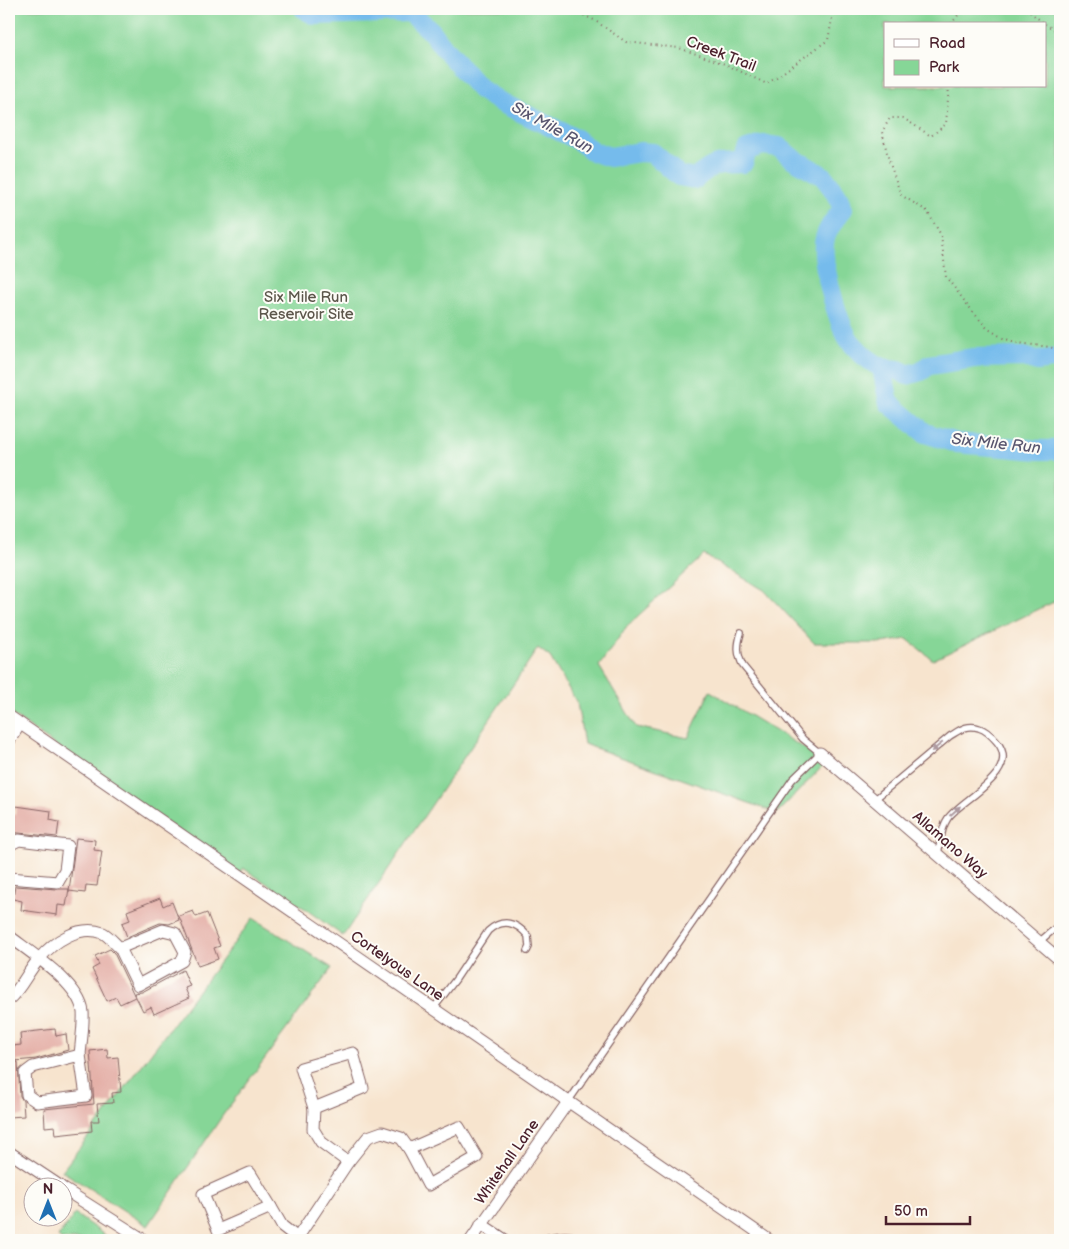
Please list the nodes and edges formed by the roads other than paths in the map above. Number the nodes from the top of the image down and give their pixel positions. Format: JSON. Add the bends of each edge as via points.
{"nodes":[{"id":1,"x":740,"y":633,"type":"dead end"},
{"id":2,"x":9,"y":716,"type":"edge"},
{"id":3,"x":20,"y":724,"type":"junction"},
{"id":4,"x":9,"y":741,"type":"edge"},
{"id":5,"x":820,"y":753,"type":"junction"},
{"id":6,"x":874,"y":800,"type":"junction"},
{"id":7,"x":9,"y":847,"type":"edge"},
{"id":8,"x":938,"y":855,"type":"junction"},
{"id":9,"x":9,"y":878,"type":"edge"},
{"id":10,"x":1060,"y":924,"type":"edge"},
{"id":11,"x":9,"y":936,"type":"edge"},
{"id":12,"x":1039,"y":942,"type":"junction"},
{"id":13,"x":120,"y":948,"type":"junction"},
{"id":14,"x":527,"y":951,"type":"dead end"},
{"id":15,"x":39,"y":959,"type":"junction"},
{"id":16,"x":1060,"y":960,"type":"edge"},
{"id":17,"x":9,"y":999,"type":"edge"},
{"id":18,"x":434,"y":1009,"type":"junction"},
{"id":19,"x":80,"y":1055,"type":"junction"},
{"id":20,"x":568,"y":1102,"type":"junction"},
{"id":21,"x":314,"y":1108,"type":"junction"},
{"id":22,"x":409,"y":1149,"type":"junction"},
{"id":23,"x":9,"y":1152,"type":"edge"},
{"id":24,"x":348,"y":1162,"type":"junction"},
{"id":25,"x":45,"y":1176,"type":"edge"},
{"id":26,"x":72,"y":1194,"type":"edge"},
{"id":27,"x":271,"y":1207,"type":"junction"},
{"id":28,"x":481,"y":1224,"type":"junction"},
{"id":29,"x":144,"y":1240,"type":"edge"},
{"id":30,"x":298,"y":1240,"type":"edge"},
{"id":31,"x":470,"y":1240,"type":"edge"},
{"id":32,"x":504,"y":1240,"type":"edge"},
{"id":33,"x":548,"y":1240,"type":"edge"},
{"id":34,"x":581,"y":1240,"type":"edge"},
{"id":35,"x":769,"y":1240,"type":"edge"}],
"edges":[{"from":1,"to":5,"type":"lane","via":[[737,646],[743,666],[803,739]]},
{"from":2,"to":3,"type":"street","name":"Cortelyous Lane"},
{"from":3,"to":4,"type":"street"},
{"from":3,"to":18,"type":"street","name":"Cortelyous Lane"},
{"from":5,"to":6,"type":"street","name":"Allamano Way"},
{"from":5,"to":20,"type":"lane","via":[[792,780]]},
{"from":6,"to":8,"type":"street","name":"Allamano Way"},
{"from":8,"to":6,"type":"lane","one_way":true,"via":[[949,817],[996,776],[1002,766],[1003,754],[993,737],[978,727],[964,727]]},
{"from":7,"to":9,"type":"street","via":[[19,840],[68,846],[65,870],[58,882]]},
{"from":8,"to":12,"type":"street","name":"Allamano Way"},
{"from":10,"to":12,"type":"lane"},
{"from":11,"to":15,"type":"street"},
{"from":12,"to":16,"type":"street","name":"Allamano Way"},
{"from":13,"to":13,"type":"street","via":[[138,986],[182,961],[185,952],[175,933],[163,930]]},
{"from":13,"to":15,"type":"street","via":[[103,934],[88,931],[61,939]]},
{"from":14,"to":18,"type":"lane","via":[[528,936],[516,925],[509,922],[493,926]]},
{"from":15,"to":17,"type":"street"},
{"from":15,"to":19,"type":"street","via":[[76,994],[83,1012]]},
{"from":18,"to":20,"type":"street","name":"Cortelyous Lane"},
{"from":19,"to":19,"type":"street","via":[[86,1096],[37,1102],[28,1095],[25,1073],[33,1066]]},
{"from":20,"to":28,"type":"street","name":"Whitehall Lane"},
{"from":20,"to":35,"type":"street","name":"Cortelyous Lane"},
{"from":21,"to":21,"type":"street","via":[[300,1068],[353,1053],[363,1088]]},
{"from":21,"to":24,"type":"street","via":[[313,1129],[321,1142]]},
{"from":22,"to":22,"type":"street","via":[[459,1127],[477,1157],[428,1185]]},
{"from":22,"to":24,"type":"street","via":[[401,1138],[382,1132],[368,1138]]},
{"from":23,"to":25,"type":"street"},
{"from":24,"to":30,"type":"street"},
{"from":26,"to":29,"type":"street"},
{"from":27,"to":27,"type":"street","via":[[218,1230],[203,1194],[250,1173]]},
{"from":27,"to":30,"type":"street","via":[[282,1226]]},
{"from":28,"to":31,"type":"street","name":"Whitehall Lane"},
{"from":28,"to":32,"type":"street"},
{"from":33,"to":34,"type":"street"}]}
